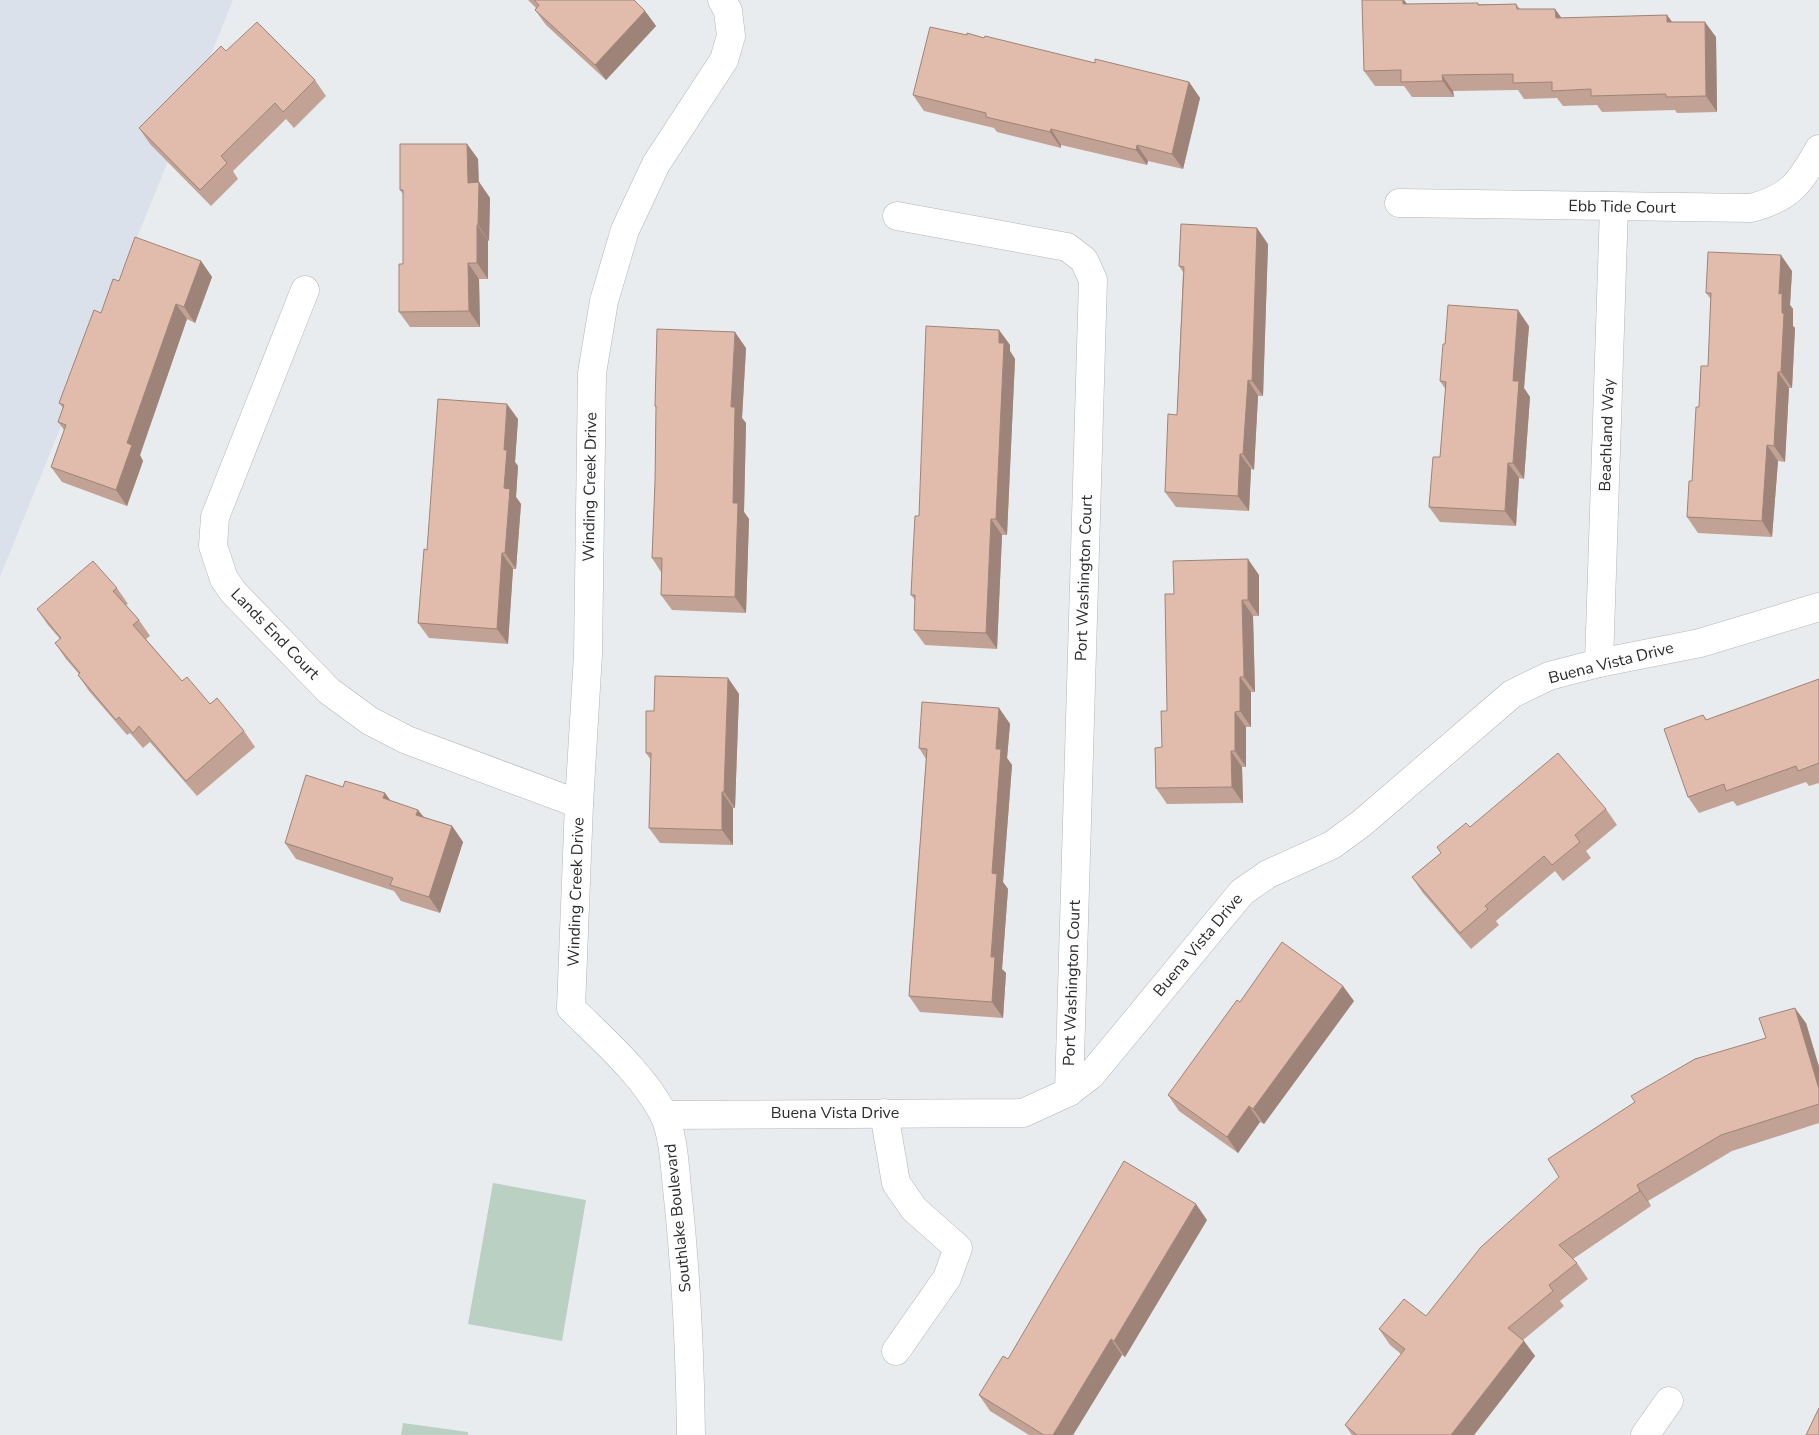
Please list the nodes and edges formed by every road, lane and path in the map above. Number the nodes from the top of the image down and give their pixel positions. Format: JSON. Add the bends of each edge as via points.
{"nodes":[{"id":1,"x":722,"y":0,"type":"edge"},
{"id":2,"x":1819,"y":149,"type":"edge"},
{"id":3,"x":1399,"y":203,"type":"dead end"},
{"id":4,"x":1614,"y":207,"type":"junction"},
{"id":5,"x":897,"y":216,"type":"dead end"},
{"id":6,"x":305,"y":290,"type":"dead end"},
{"id":7,"x":1819,"y":606,"type":"edge"},
{"id":8,"x":1600,"y":663,"type":"junction"},
{"id":9,"x":579,"y":804,"type":"junction"},
{"id":10,"x":571,"y":1008,"type":"joint"},
{"id":11,"x":1069,"y":1092,"type":"junction"},
{"id":12,"x":884,"y":1113,"type":"junction"},
{"id":13,"x":664,"y":1115,"type":"junction"},
{"id":14,"x":896,"y":1351,"type":"dead end"},
{"id":15,"x":1668,"y":1401,"type":"dead end"},
{"id":16,"x":691,"y":1435,"type":"edge"},
{"id":17,"x":1645,"y":1435,"type":"edge"}],
"edges":[{"from":1,"to":9,"type":"street","name":"Winding Creek Drive","via":[[728,11],[731,36],[724,60],[656,164],[625,230],[604,301],[592,373],[588,654]]},
{"from":2,"to":4,"type":"street","name":"Ebb Tide Court","via":[[1789,192],[1772,203],[1751,208]]},
{"from":3,"to":4,"type":"street","name":"Ebb Tide Court"},
{"from":4,"to":8,"type":"street","name":"Beachland Way"},
{"from":5,"to":11,"type":"street","name":"Port Washington Court","via":[[1067,247],[1084,260],[1093,280]]},
{"from":6,"to":9,"type":"street","name":"Lands End Court","via":[[214,517],[213,546],[224,579],[329,691],[370,721],[407,740]]},
{"from":7,"to":8,"type":"street","name":"Buena Vista Drive","via":[[1700,642]]},
{"from":8,"to":11,"type":"street","name":"Buena Vista Drive","via":[[1549,676],[1512,694],[1362,823],[1332,845],[1268,874],[1242,892],[1091,1074]]},
{"from":9,"to":10,"type":"street","name":"Winding Creek Drive"},
{"from":10,"to":13,"type":"street","name":"Southlake Boulevard","via":[[624,1061]]},
{"from":11,"to":12,"type":"street","name":"Buena Vista Drive","via":[[1023,1112]]},
{"from":12,"to":13,"type":"street","name":"Buena Vista Drive"},
{"from":12,"to":14,"type":"street","via":[[896,1183],[914,1209],[958,1248],[947,1278]]},
{"from":13,"to":16,"type":"street","name":"Southlake Boulevard","via":[[673,1148],[679,1204],[690,1350]]},
{"from":15,"to":17,"type":"street"}]}
